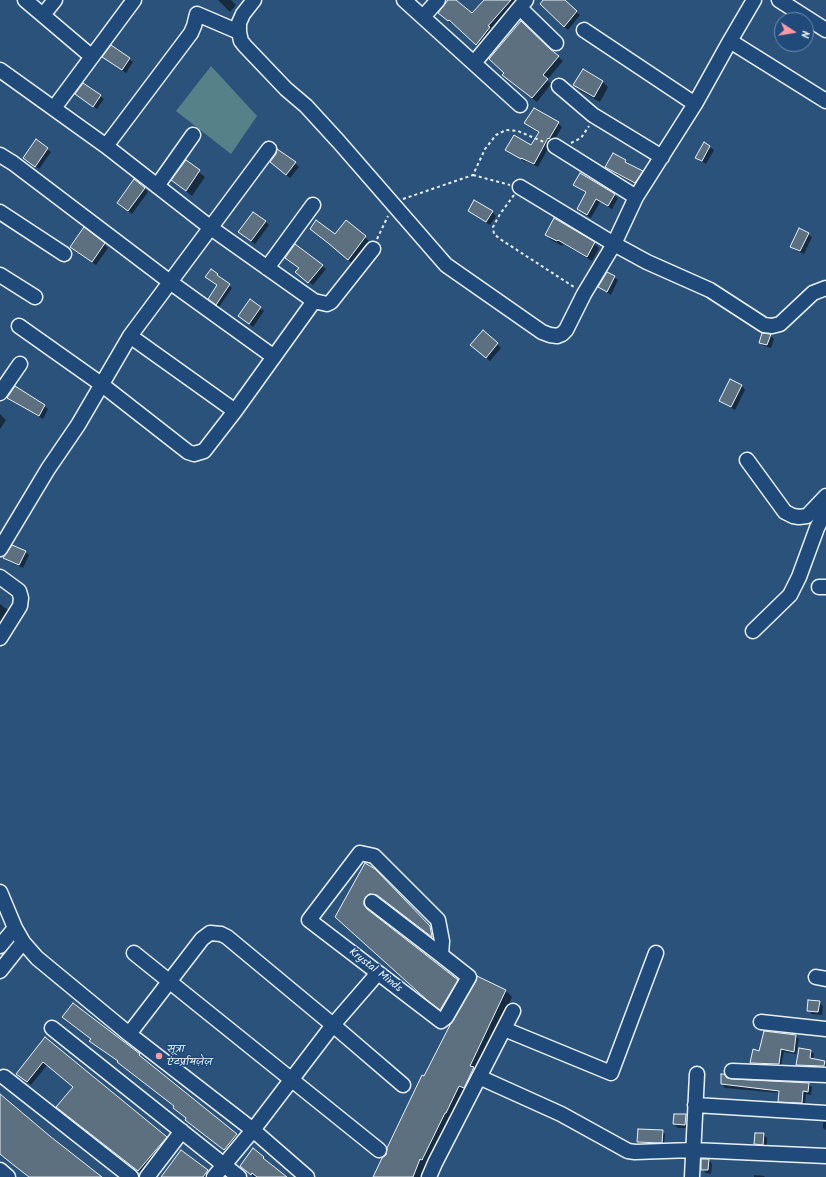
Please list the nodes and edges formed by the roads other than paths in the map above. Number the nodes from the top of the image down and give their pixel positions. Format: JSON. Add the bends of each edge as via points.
{"nodes":[{"id":1,"x":25,"y":0,"type":"edge"},
{"id":2,"x":55,"y":0,"type":"edge"},
{"id":3,"x":134,"y":0,"type":"edge"},
{"id":4,"x":254,"y":0,"type":"edge"},
{"id":5,"x":404,"y":0,"type":"edge"},
{"id":6,"x":438,"y":0,"type":"edge"},
{"id":7,"x":754,"y":0,"type":"edge"},
{"id":8,"x":779,"y":0,"type":"edge"},
{"id":9,"x":523,"y":4,"type":"edge"},
{"id":10,"x":43,"y":15,"type":"junction"},
{"id":11,"x":423,"y":17,"type":"junction"},
{"id":12,"x":584,"y":30,"type":"dead end"},
{"id":13,"x":826,"y":30,"type":"edge"},
{"id":14,"x":239,"y":32,"type":"junction"},
{"id":15,"x":730,"y":41,"type":"junction"},
{"id":16,"x":556,"y":43,"type":"dead end"},
{"id":17,"x":91,"y":56,"type":"junction"},
{"id":18,"x":474,"y":63,"type":"junction"},
{"id":19,"x":1,"y":72,"type":"edge"},
{"id":20,"x":559,"y":86,"type":"dead end"},
{"id":21,"x":826,"y":101,"type":"edge"},
{"id":22,"x":695,"y":104,"type":"junction"},
{"id":23,"x":520,"y":105,"type":"dead end"},
{"id":24,"x":54,"y":108,"type":"junction"},
{"id":25,"x":193,"y":135,"type":"dead end"},
{"id":26,"x":106,"y":146,"type":"junction"},
{"id":27,"x":555,"y":146,"type":"road end"},
{"id":28,"x":269,"y":150,"type":"dead end"},
{"id":29,"x":0,"y":155,"type":"edge"},
{"id":30,"x":662,"y":157,"type":"junction"},
{"id":31,"x":157,"y":186,"type":"junction"},
{"id":32,"x":520,"y":187,"type":"road end"},
{"id":33,"x":636,"y":197,"type":"junction"},
{"id":34,"x":313,"y":205,"type":"dead end"},
{"id":35,"x":0,"y":212,"type":"edge"},
{"id":36,"x":211,"y":228,"type":"junction"},
{"id":37,"x":614,"y":244,"type":"junction"},
{"id":38,"x":372,"y":249,"type":"road end"},
{"id":39,"x":64,"y":254,"type":"dead end"},
{"id":40,"x":267,"y":268,"type":"junction"},
{"id":41,"x":0,"y":276,"type":"edge"},
{"id":42,"x":170,"y":282,"type":"junction"},
{"id":43,"x":826,"y":288,"type":"edge"},
{"id":44,"x":35,"y":298,"type":"dead end"},
{"id":45,"x":314,"y":301,"type":"junction"},
{"id":46,"x":19,"y":326,"type":"dead end"},
{"id":47,"x":130,"y":336,"type":"junction"},
{"id":48,"x":274,"y":357,"type":"junction"},
{"id":49,"x":20,"y":364,"type":"dead end"},
{"id":50,"x":101,"y":384,"type":"junction"},
{"id":51,"x":0,"y":393,"type":"edge"},
{"id":52,"x":235,"y":411,"type":"junction"},
{"id":53,"x":747,"y":460,"type":"dead end"},
{"id":54,"x":826,"y":496,"type":"edge"},
{"id":55,"x":826,"y":510,"type":"edge"},
{"id":56,"x":0,"y":549,"type":"edge"},
{"id":57,"x":0,"y":577,"type":"edge"},
{"id":58,"x":754,"y":631,"type":"dead end"},
{"id":59,"x":0,"y":638,"type":"edge"},
{"id":60,"x":0,"y":892,"type":"edge"},
{"id":61,"x":372,"y":902,"type":"dead end"},
{"id":62,"x":15,"y":928,"type":"junction"},
{"id":63,"x":23,"y":942,"type":"junction"},
{"id":64,"x":0,"y":946,"type":"edge"},
{"id":65,"x":134,"y":953,"type":"dead end"},
{"id":66,"x":656,"y":953,"type":"dead end"},
{"id":67,"x":440,"y":955,"type":"junction"},
{"id":68,"x":0,"y":971,"type":"edge"},
{"id":69,"x":378,"y":973,"type":"junction"},
{"id":70,"x":170,"y":981,"type":"junction"},
{"id":71,"x":513,"y":1011,"type":"dead end"},
{"id":72,"x":761,"y":1022,"type":"dead end"},
{"id":73,"x":333,"y":1025,"type":"junction"},
{"id":74,"x":52,"y":1028,"type":"dead end"},
{"id":75,"x":504,"y":1029,"type":"junction"},
{"id":76,"x":826,"y":1029,"type":"edge"},
{"id":77,"x":129,"y":1034,"type":"junction"},
{"id":78,"x":732,"y":1071,"type":"dead end"},
{"id":79,"x":696,"y":1074,"type":"dead end"},
{"id":80,"x":826,"y":1075,"type":"edge"},
{"id":81,"x":4,"y":1077,"type":"dead end"},
{"id":82,"x":479,"y":1078,"type":"junction"},
{"id":83,"x":291,"y":1080,"type":"junction"},
{"id":84,"x":403,"y":1085,"type":"dead end"},
{"id":85,"x":695,"y":1105,"type":"junction"},
{"id":86,"x":826,"y":1114,"type":"edge"},
{"id":87,"x":253,"y":1130,"type":"junction"},
{"id":88,"x":182,"y":1131,"type":"junction"},
{"id":89,"x":379,"y":1150,"type":"dead end"},
{"id":90,"x":693,"y":1150,"type":"junction"},
{"id":91,"x":826,"y":1156,"type":"edge"},
{"id":92,"x":223,"y":1165,"type":"junction"},
{"id":93,"x":0,"y":1170,"type":"edge"},
{"id":94,"x":8,"y":1177,"type":"edge"},
{"id":95,"x":131,"y":1177,"type":"edge"},
{"id":96,"x":147,"y":1177,"type":"edge"},
{"id":97,"x":214,"y":1177,"type":"edge"},
{"id":98,"x":239,"y":1177,"type":"edge"},
{"id":99,"x":307,"y":1177,"type":"edge"},
{"id":100,"x":429,"y":1177,"type":"edge"},
{"id":101,"x":692,"y":1177,"type":"edge"}],
"edges":[{"from":1,"to":10,"type":"street"},
{"from":2,"to":10,"type":"street"},
{"from":3,"to":17,"type":"street"},
{"from":4,"to":14,"type":"street","via":[[243,14]]},
{"from":5,"to":11,"type":"street"},
{"from":6,"to":11,"type":"street"},
{"from":7,"to":15,"type":"street"},
{"from":8,"to":13,"type":"street"},
{"from":9,"to":16,"type":"street"},
{"from":9,"to":18,"type":"street"},
{"from":10,"to":17,"type":"street"},
{"from":11,"to":18,"type":"street"},
{"from":12,"to":22,"type":"street"},
{"from":14,"to":26,"type":"street","via":[[197,14],[191,33]]},
{"from":14,"to":37,"type":"street","via":[[246,46],[286,89],[306,106],[446,264],[542,332],[557,336],[566,330]]},
{"from":15,"to":21,"type":"street"},
{"from":15,"to":22,"type":"street"},
{"from":17,"to":24,"type":"street"},
{"from":18,"to":23,"type":"street"},
{"from":19,"to":24,"type":"street"},
{"from":20,"to":30,"type":"street","via":[[593,115]]},
{"from":22,"to":30,"type":"street"},
{"from":24,"to":26,"type":"street"},
{"from":25,"to":31,"type":"street"},
{"from":26,"to":31,"type":"street"},
{"from":27,"to":33,"type":"street"},
{"from":28,"to":36,"type":"street"},
{"from":29,"to":42,"type":"street"},
{"from":30,"to":33,"type":"street"},
{"from":31,"to":36,"type":"street"},
{"from":32,"to":37,"type":"street"},
{"from":33,"to":37,"type":"street"},
{"from":34,"to":40,"type":"street"},
{"from":35,"to":39,"type":"street"},
{"from":36,"to":40,"type":"street"},
{"from":36,"to":42,"type":"street"},
{"from":37,"to":43,"type":"street","via":[[710,290],[764,325],[780,324],[813,293]]},
{"from":38,"to":45,"type":"street","via":[[332,302],[327,304]]},
{"from":40,"to":45,"type":"street"},
{"from":41,"to":44,"type":"street"},
{"from":42,"to":47,"type":"street"},
{"from":42,"to":48,"type":"street"},
{"from":45,"to":48,"type":"street"},
{"from":46,"to":50,"type":"street"},
{"from":47,"to":50,"type":"street"},
{"from":47,"to":52,"type":"street"},
{"from":48,"to":52,"type":"street"},
{"from":49,"to":51,"type":"street"},
{"from":50,"to":52,"type":"street","via":[[188,452],[194,454],[204,451]]},
{"from":50,"to":56,"type":"street"},
{"from":53,"to":54,"type":"street","via":[[786,512],[793,516],[807,516]]},
{"from":55,"to":58,"type":"street","via":[[790,595]]},
{"from":57,"to":59,"type":"street","via":[[18,591],[21,598],[20,606]]},
{"from":60,"to":62,"type":"street"},
{"from":61,"to":67,"type":"street"},
{"from":62,"to":63,"type":"street"},
{"from":62,"to":64,"type":"street"},
{"from":63,"to":68,"type":"street"},
{"from":63,"to":77,"type":"street","via":[[36,958]]},
{"from":65,"to":70,"type":"street"},
{"from":66,"to":75,"type":"street","via":[[611,1074]]},
{"from":67,"to":69,"type":"street","name":"Krystal Minds","via":[[468,977],[446,1017],[441,1021]]},
{"from":67,"to":69,"type":"street","name":"Krystal Minds","via":[[442,941],[438,920],[374,856],[360,853],[310,920]]},
{"from":69,"to":73,"type":"street"},
{"from":70,"to":73,"type":"street","via":[[202,939],[210,933],[221,934]]},
{"from":70,"to":77,"type":"street"},
{"from":70,"to":83,"type":"street"},
{"from":71,"to":75,"type":"street"},
{"from":72,"to":76,"type":"street"},
{"from":73,"to":83,"type":"street"},
{"from":73,"to":84,"type":"street"},
{"from":74,"to":88,"type":"street"},
{"from":75,"to":82,"type":"street"},
{"from":77,"to":87,"type":"street"},
{"from":78,"to":80,"type":"street"},
{"from":79,"to":85,"type":"street"},
{"from":81,"to":95,"type":"street"},
{"from":82,"to":90,"type":"street","via":[[562,1114],[628,1151]]},
{"from":82,"to":100,"type":"street"},
{"from":83,"to":87,"type":"street"},
{"from":83,"to":89,"type":"street"},
{"from":85,"to":86,"type":"street"},
{"from":85,"to":90,"type":"street"},
{"from":87,"to":92,"type":"street"},
{"from":87,"to":99,"type":"street"},
{"from":88,"to":92,"type":"street"},
{"from":88,"to":96,"type":"street"},
{"from":90,"to":91,"type":"street"},
{"from":90,"to":101,"type":"street"},
{"from":92,"to":97,"type":"street"},
{"from":92,"to":98,"type":"street"},
{"from":93,"to":94,"type":"street"}]}
